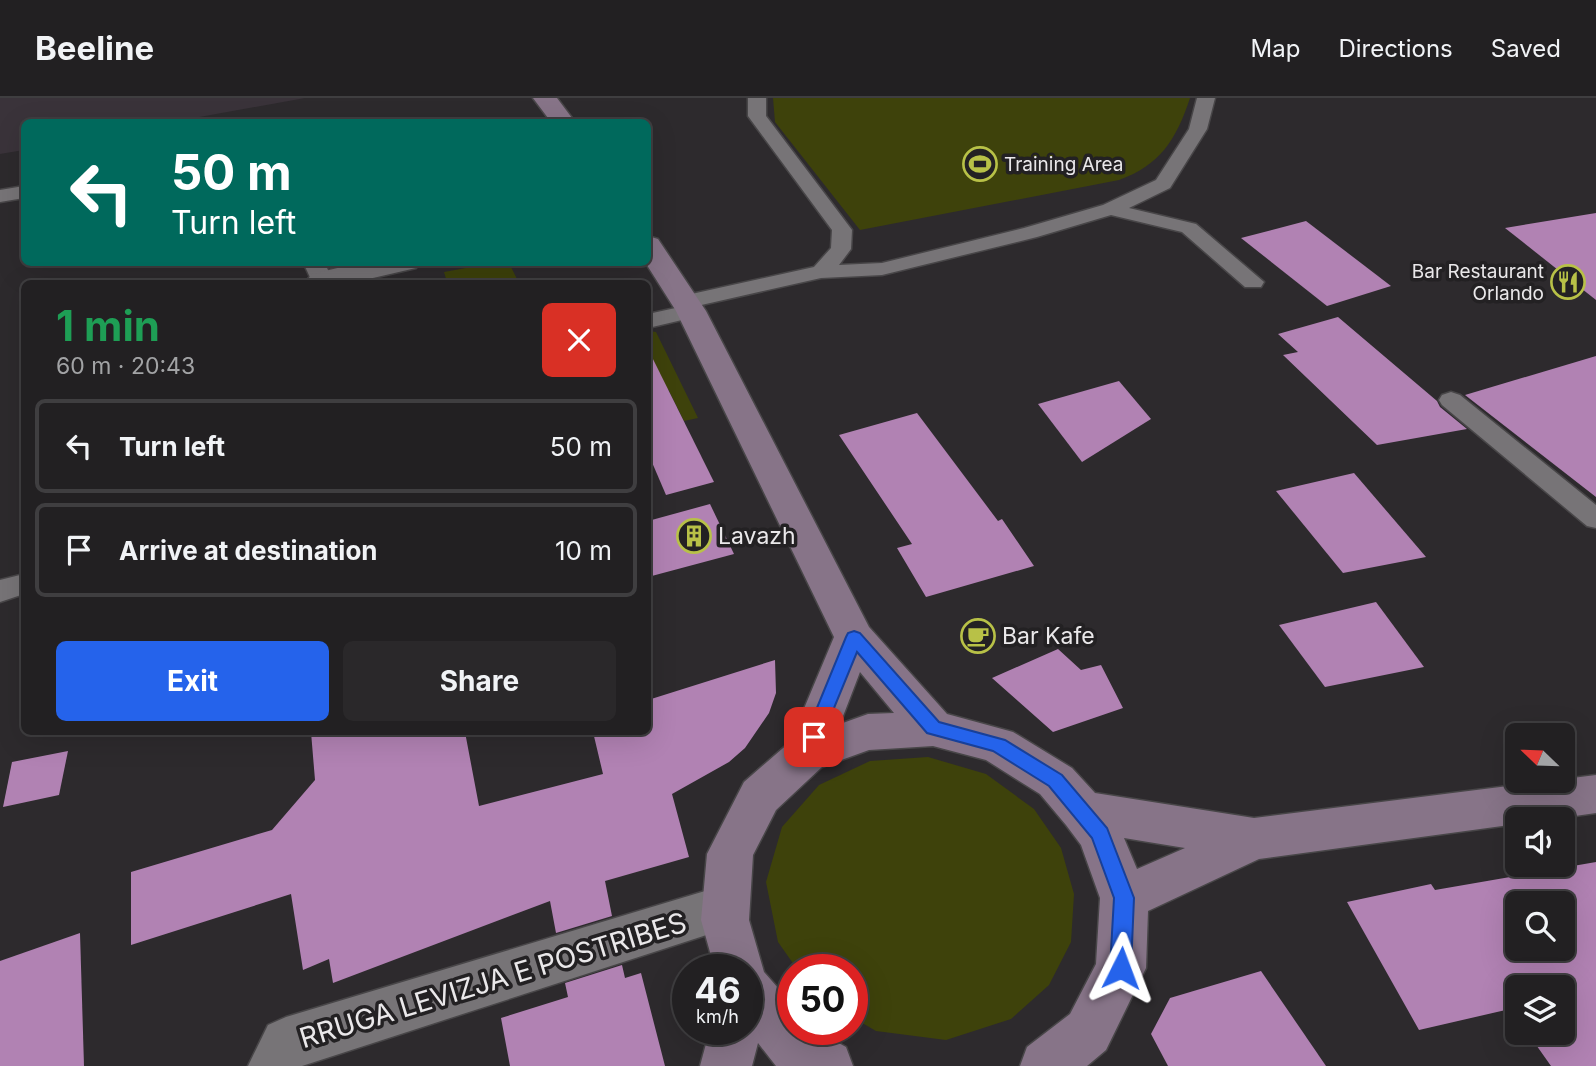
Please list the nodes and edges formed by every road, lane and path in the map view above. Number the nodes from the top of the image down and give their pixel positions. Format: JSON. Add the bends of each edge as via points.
{"nodes":[{"id":1,"x":545,"y":98,"type":"edge"},
{"id":2,"x":757,"y":98,"type":"edge"},
{"id":3,"x":1206,"y":98,"type":"edge"},
{"id":4,"x":561,"y":119,"type":"edge"},
{"id":5,"x":21,"y":192,"type":"edge"},
{"id":6,"x":0,"y":196,"type":"edge"},
{"id":7,"x":1110,"y":209,"type":"junction"},
{"id":8,"x":651,"y":250,"type":"edge"},
{"id":9,"x":381,"y":266,"type":"edge"},
{"id":10,"x":821,"y":272,"type":"junction"},
{"id":11,"x":319,"y":276,"type":"edge"},
{"id":12,"x":1253,"y":282,"type":"dead end"},
{"id":13,"x":689,"y":307,"type":"junction"},
{"id":14,"x":651,"y":320,"type":"edge"},
{"id":15,"x":1451,"y":400,"type":"dead end"},
{"id":16,"x":1596,"y":519,"type":"edge"},
{"id":17,"x":21,"y":585,"type":"edge"},
{"id":18,"x":0,"y":591,"type":"edge"},
{"id":19,"x":854,"y":637,"type":"junction"},
{"id":20,"x":933,"y":728,"type":"junction"},
{"id":21,"x":807,"y":754,"type":"junction"},
{"id":22,"x":1596,"y":794,"type":"edge"},
{"id":23,"x":1082,"y":811,"type":"junction"},
{"id":24,"x":1254,"y":839,"type":"junction"},
{"id":25,"x":1124,"y":898,"type":"junction"},
{"id":26,"x":725,"y":907,"type":"junction"},
{"id":27,"x":735,"y":954,"type":"edge"},
{"id":28,"x":763,"y":1009,"type":"edge"},
{"id":29,"x":732,"y":1045,"type":"edge"},
{"id":30,"x":1093,"y":1049,"type":"edge"},
{"id":31,"x":274,"y":1066,"type":"edge"},
{"id":32,"x":726,"y":1066,"type":"edge"},
{"id":33,"x":827,"y":1066,"type":"edge"},
{"id":34,"x":1046,"y":1066,"type":"edge"}],
"edges":[{"from":1,"to":4,"type":"main road"},
{"from":2,"to":10,"type":"lane","via":[[757,116],[842,230],[841,249]]},
{"from":3,"to":7,"type":"lane","via":[[1198,129],[1163,184]]},
{"from":5,"to":6,"type":"lane"},
{"from":7,"to":10,"type":"lane","via":[[882,269]]},
{"from":7,"to":12,"type":"lane","via":[[1189,228]]},
{"from":8,"to":13,"type":"main road"},
{"from":9,"to":11,"type":"street"},
{"from":10,"to":13,"type":"lane","via":[[744,287]]},
{"from":13,"to":14,"type":"lane"},
{"from":13,"to":19,"type":"main road"},
{"from":15,"to":16,"type":"lane"},
{"from":17,"to":18,"type":"lane"},
{"from":19,"to":20,"type":"main road"},
{"from":19,"to":21,"type":"main road"},
{"from":20,"to":21,"type":"main road","via":[[868,732]]},
{"from":20,"to":23,"type":"main road","via":[[998,745],[1056,780]]},
{"from":21,"to":26,"type":"main road","via":[[760,796],[730,853]]},
{"from":22,"to":24,"type":"main road"},
{"from":23,"to":24,"type":"main road"},
{"from":23,"to":25,"type":"main road","via":[[1100,834]]},
{"from":24,"to":25,"type":"main road"},
{"from":25,"to":30,"type":"main road","via":[[1121,968]]},
{"from":26,"to":27,"type":"main road","via":[[724,920]]},
{"from":26,"to":31,"type":"street","name":"RRUGA LEVIZJA E POSTRIBES","via":[[286,1043]]},
{"from":28,"to":33,"type":"main road","via":[[797,1050]]},
{"from":29,"to":32,"type":"main road"},
{"from":30,"to":34,"type":"main road"}]}
